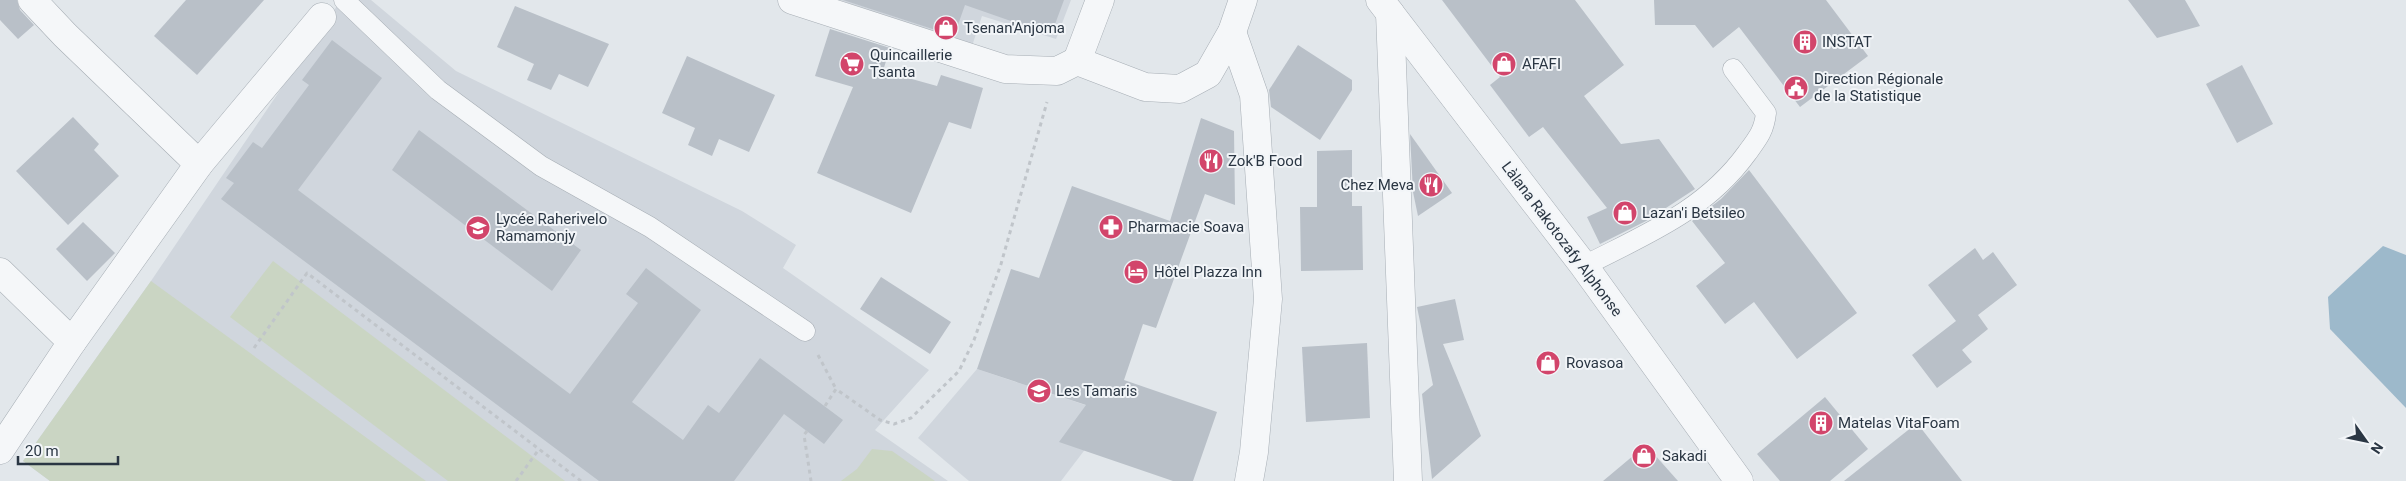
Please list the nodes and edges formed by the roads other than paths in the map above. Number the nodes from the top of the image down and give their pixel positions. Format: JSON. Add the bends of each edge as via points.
{"nodes":[{"id":1,"x":32,"y":0,"type":"edge"},
{"id":2,"x":344,"y":0,"type":"edge"},
{"id":3,"x":792,"y":0,"type":"edge"},
{"id":4,"x":1100,"y":0,"type":"edge"},
{"id":5,"x":1243,"y":0,"type":"edge"},
{"id":6,"x":1385,"y":7,"type":"edge"},
{"id":7,"x":322,"y":17,"type":"dead end"},
{"id":8,"x":1232,"y":32,"type":"junction"},
{"id":9,"x":1076,"y":61,"type":"junction"},
{"id":10,"x":1733,"y":69,"type":"dead end"},
{"id":11,"x":200,"y":164,"type":"junction"},
{"id":12,"x":1584,"y":266,"type":"junction"},
{"id":13,"x":0,"y":272,"type":"edge"},
{"id":14,"x":805,"y":331,"type":"road end"},
{"id":15,"x":72,"y":342,"type":"junction"},
{"id":16,"x":0,"y":450,"type":"edge"},
{"id":17,"x":1249,"y":481,"type":"edge"},
{"id":18,"x":1408,"y":481,"type":"edge"},
{"id":19,"x":1739,"y":481,"type":"edge"}],
"edges":[{"from":1,"to":11,"type":"street"},
{"from":2,"to":14,"type":"lane","via":[[438,90],[541,166],[650,227]]},
{"from":3,"to":9,"type":"street","via":[[1005,69],[1057,71]]},
{"from":4,"to":9,"type":"street"},
{"from":5,"to":8,"type":"street"},
{"from":6,"to":12,"type":"street","name":"Làlana Rakotozafy Alphonse"},
{"from":6,"to":18,"type":"street"},
{"from":7,"to":11,"type":"street"},
{"from":8,"to":9,"type":"street","via":[[1208,74],[1180,89],[1145,87]]},
{"from":8,"to":17,"type":"street","via":[[1254,95],[1268,299]]},
{"from":10,"to":12,"type":"lane","via":[[1766,113],[1764,129],[1731,175],[1682,215]]},
{"from":11,"to":15,"type":"street"},
{"from":12,"to":19,"type":"street","name":"Làlana Rakotozafy Alphonse"},
{"from":13,"to":15,"type":"street"},
{"from":15,"to":16,"type":"street"}]}
